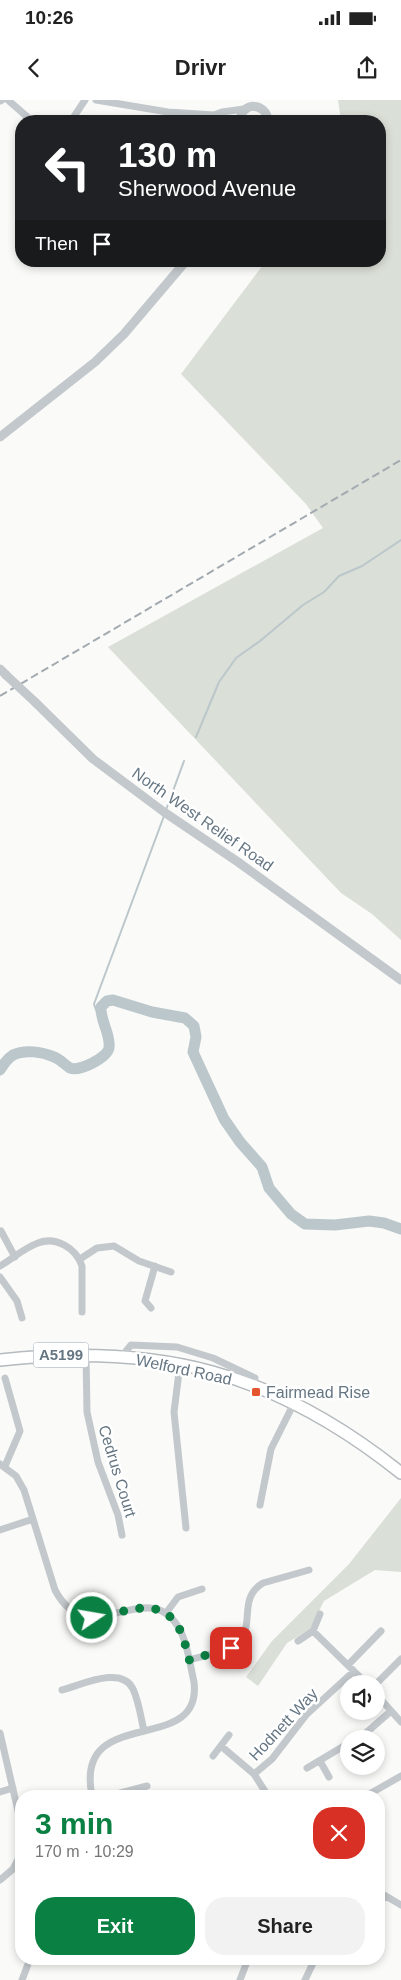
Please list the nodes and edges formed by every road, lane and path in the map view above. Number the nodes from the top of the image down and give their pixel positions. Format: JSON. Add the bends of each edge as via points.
{"nodes":[{"id":1,"x":8,"y":100,"type":"edge"},
{"id":2,"x":85,"y":100,"type":"edge"},
{"id":3,"x":96,"y":100,"type":"edge"},
{"id":4,"x":259,"y":103,"type":"edge"},
{"id":5,"x":244,"y":109,"type":"junction"},
{"id":6,"x":25,"y":115,"type":"edge"},
{"id":7,"x":75,"y":115,"type":"edge"},
{"id":8,"x":214,"y":115,"type":"joint"},
{"id":9,"x":241,"y":115,"type":"edge"},
{"id":10,"x":267,"y":115,"type":"edge"},
{"id":11,"x":181,"y":267,"type":"edge"},
{"id":12,"x":0,"y":437,"type":"edge"},
{"id":13,"x":3,"y":672,"type":"edge"},
{"id":14,"x":401,"y":980,"type":"edge"},
{"id":15,"x":1,"y":1231,"type":"edge"},
{"id":16,"x":15,"y":1257,"type":"junction"},
{"id":17,"x":80,"y":1259,"type":"junction"},
{"id":18,"x":0,"y":1266,"type":"edge"},
{"id":19,"x":155,"y":1266,"type":"junction"},
{"id":20,"x":171,"y":1272,"type":"dead end"},
{"id":21,"x":0,"y":1277,"type":"edge"},
{"id":22,"x":151,"y":1308,"type":"dead end"},
{"id":23,"x":82,"y":1312,"type":"dead end"},
{"id":24,"x":22,"y":1318,"type":"dead end"},
{"id":25,"x":86,"y":1354,"type":"junction"},
{"id":26,"x":122,"y":1356,"type":"junction"},
{"id":27,"x":213,"y":1358,"type":"junction"},
{"id":28,"x":0,"y":1360,"type":"edge"},
{"id":29,"x":180,"y":1364,"type":"junction"},
{"id":30,"x":211,"y":1372,"type":"junction"},
{"id":31,"x":5,"y":1378,"type":"dead end"},
{"id":32,"x":256,"y":1378,"type":"dead end"},
{"id":33,"x":294,"y":1403,"type":"junction"},
{"id":34,"x":2,"y":1466,"type":"edge"},
{"id":35,"x":401,"y":1473,"type":"edge"},
{"id":36,"x":260,"y":1505,"type":"dead end"},
{"id":37,"x":33,"y":1519,"type":"junction"},
{"id":38,"x":186,"y":1528,"type":"dead end"},
{"id":39,"x":0,"y":1530,"type":"edge"},
{"id":40,"x":122,"y":1535,"type":"dead end"},
{"id":41,"x":309,"y":1570,"type":"dead end"},
{"id":42,"x":202,"y":1589,"type":"dead end"},
{"id":43,"x":166,"y":1613,"type":"junction"},
{"id":44,"x":320,"y":1614,"type":"dead end"},
{"id":45,"x":313,"y":1631,"type":"junction"},
{"id":46,"x":381,"y":1631,"type":"dead end"},
{"id":47,"x":298,"y":1641,"type":"dead end"},
{"id":48,"x":401,"y":1659,"type":"edge"},
{"id":49,"x":189,"y":1660,"type":"junction"},
{"id":50,"x":348,"y":1665,"type":"junction"},
{"id":51,"x":354,"y":1671,"type":"junction"},
{"id":52,"x":358,"y":1675,"type":"edge"},
{"id":53,"x":385,"y":1675,"type":"edge"},
{"id":54,"x":62,"y":1690,"type":"dead end"},
{"id":55,"x":385,"y":1704,"type":"edge"},
{"id":56,"x":391,"y":1710,"type":"junction"},
{"id":57,"x":401,"y":1722,"type":"edge"},
{"id":58,"x":369,"y":1730,"type":"edge"},
{"id":59,"x":144,"y":1731,"type":"junction"},
{"id":60,"x":0,"y":1733,"type":"edge"},
{"id":61,"x":229,"y":1736,"type":"dead end"},
{"id":62,"x":221,"y":1746,"type":"junction"},
{"id":63,"x":340,"y":1749,"type":"edge"},
{"id":64,"x":213,"y":1756,"type":"dead end"},
{"id":65,"x":320,"y":1761,"type":"junction"},
{"id":66,"x":307,"y":1768,"type":"dead end"},
{"id":67,"x":254,"y":1774,"type":"junction"},
{"id":68,"x":401,"y":1776,"type":"edge"},
{"id":69,"x":329,"y":1777,"type":"dead end"},
{"id":70,"x":147,"y":1786,"type":"dead end"},
{"id":71,"x":13,"y":1788,"type":"junction"},
{"id":72,"x":91,"y":1790,"type":"edge"},
{"id":73,"x":132,"y":1790,"type":"edge"},
{"id":74,"x":264,"y":1790,"type":"edge"},
{"id":75,"x":376,"y":1790,"type":"edge"},
{"id":76,"x":0,"y":1792,"type":"edge"},
{"id":77,"x":15,"y":1797,"type":"edge"},
{"id":78,"x":15,"y":1865,"type":"edge"},
{"id":79,"x":0,"y":1880,"type":"edge"},
{"id":80,"x":385,"y":1896,"type":"edge"},
{"id":81,"x":401,"y":1905,"type":"edge"},
{"id":82,"x":28,"y":1965,"type":"edge"},
{"id":83,"x":246,"y":1965,"type":"edge"},
{"id":84,"x":312,"y":1965,"type":"edge"},
{"id":85,"x":22,"y":1980,"type":"edge"},
{"id":86,"x":240,"y":1980,"type":"edge"},
{"id":87,"x":305,"y":1980,"type":"edge"}],
"edges":[{"from":1,"to":6,"type":"street"},
{"from":2,"to":7,"type":"street"},
{"from":3,"to":8,"type":"street","via":[[168,112]]},
{"from":4,"to":5,"type":"street"},
{"from":4,"to":10,"type":"street"},
{"from":5,"to":8,"type":"street"},
{"from":5,"to":9,"type":"street"},
{"from":11,"to":12,"type":"street","via":[[124,334],[95,362]]},
{"from":13,"to":14,"type":"street","name":"North West Relief Road","bridge":true,"via":[[93,759]]},
{"from":15,"to":16,"type":"street"},
{"from":16,"to":17,"type":"street","via":[[36,1244],[48,1242],[66,1246]]},
{"from":16,"to":18,"type":"street"},
{"from":17,"to":19,"type":"street","via":[[97,1248],[114,1246]]},
{"from":17,"to":23,"type":"street"},
{"from":19,"to":20,"type":"street"},
{"from":19,"to":22,"type":"street","via":[[145,1302]]},
{"from":21,"to":24,"type":"street","via":[[17,1300]]},
{"from":25,"to":26,"type":"main road","name":"Welford Road","number":"A5199"},
{"from":25,"to":28,"type":"main road","name":"Welford Road","number":"A5199"},
{"from":25,"to":40,"type":"street","name":"Cedrus Court","via":[[87,1412],[98,1462]]},
{"from":26,"to":27,"type":"street","name":"Welford Road","via":[[131,1345],[149,1345],[177,1347]]},
{"from":26,"to":29,"type":"main road","name":"Welford Road","number":"A5199"},
{"from":27,"to":30,"type":"street"},
{"from":27,"to":32,"type":"street","name":"Welford Road"},
{"from":29,"to":30,"type":"main road","name":"Welford Road","number":"A5199"},
{"from":29,"to":38,"type":"street","via":[[174,1412]]},
{"from":30,"to":33,"type":"main road","name":"Welford Road","number":"A5199","via":[[262,1388]]},
{"from":31,"to":34,"type":"street","via":[[20,1431]]},
{"from":33,"to":35,"type":"main road","name":"Welford Road","number":"A5199","via":[[353,1437]]},
{"from":33,"to":36,"type":"street","via":[[271,1449]]},
{"from":34,"to":37,"type":"street","via":[[16,1476]]},
{"from":37,"to":39,"type":"street"},
{"from":37,"to":43,"type":"street","via":[[55,1590],[70,1610],[92,1618],[141,1607]]},
{"from":41,"to":49,"type":"street","via":[[263,1582],[250,1596],[248,1624],[242,1639],[231,1648]]},
{"from":42,"to":43,"type":"street","via":[[178,1598]]},
{"from":43,"to":49,"type":"street","via":[[180,1630]]},
{"from":44,"to":45,"type":"street"},
{"from":45,"to":47,"type":"street"},
{"from":45,"to":50,"type":"street"},
{"from":46,"to":50,"type":"street"},
{"from":48,"to":53,"type":"street"},
{"from":49,"to":59,"type":"street","via":[[195,1690],[187,1710],[175,1722]]},
{"from":50,"to":51,"type":"street"},
{"from":51,"to":52,"type":"street"},
{"from":51,"to":67,"type":"street","name":"Hodnett Way","via":[[306,1715],[272,1759]]},
{"from":54,"to":59,"type":"street","via":[[112,1676],[122,1678],[133,1688]]},
{"from":55,"to":56,"type":"street"},
{"from":56,"to":57,"type":"street"},
{"from":56,"to":58,"type":"street"},
{"from":59,"to":72,"type":"street","via":[[114,1740],[100,1749],[89,1772]]},
{"from":60,"to":71,"type":"street"},
{"from":61,"to":62,"type":"street"},
{"from":62,"to":64,"type":"street"},
{"from":62,"to":67,"type":"street"},
{"from":63,"to":65,"type":"street"},
{"from":65,"to":66,"type":"street"},
{"from":65,"to":69,"type":"street"},
{"from":67,"to":74,"type":"street"},
{"from":68,"to":75,"type":"street"},
{"from":70,"to":73,"type":"street"},
{"from":71,"to":76,"type":"street"},
{"from":71,"to":77,"type":"street"},
{"from":78,"to":79,"type":"street"},
{"from":80,"to":81,"type":"street"},
{"from":82,"to":85,"type":"street"},
{"from":83,"to":86,"type":"street"},
{"from":84,"to":87,"type":"street"}]}
